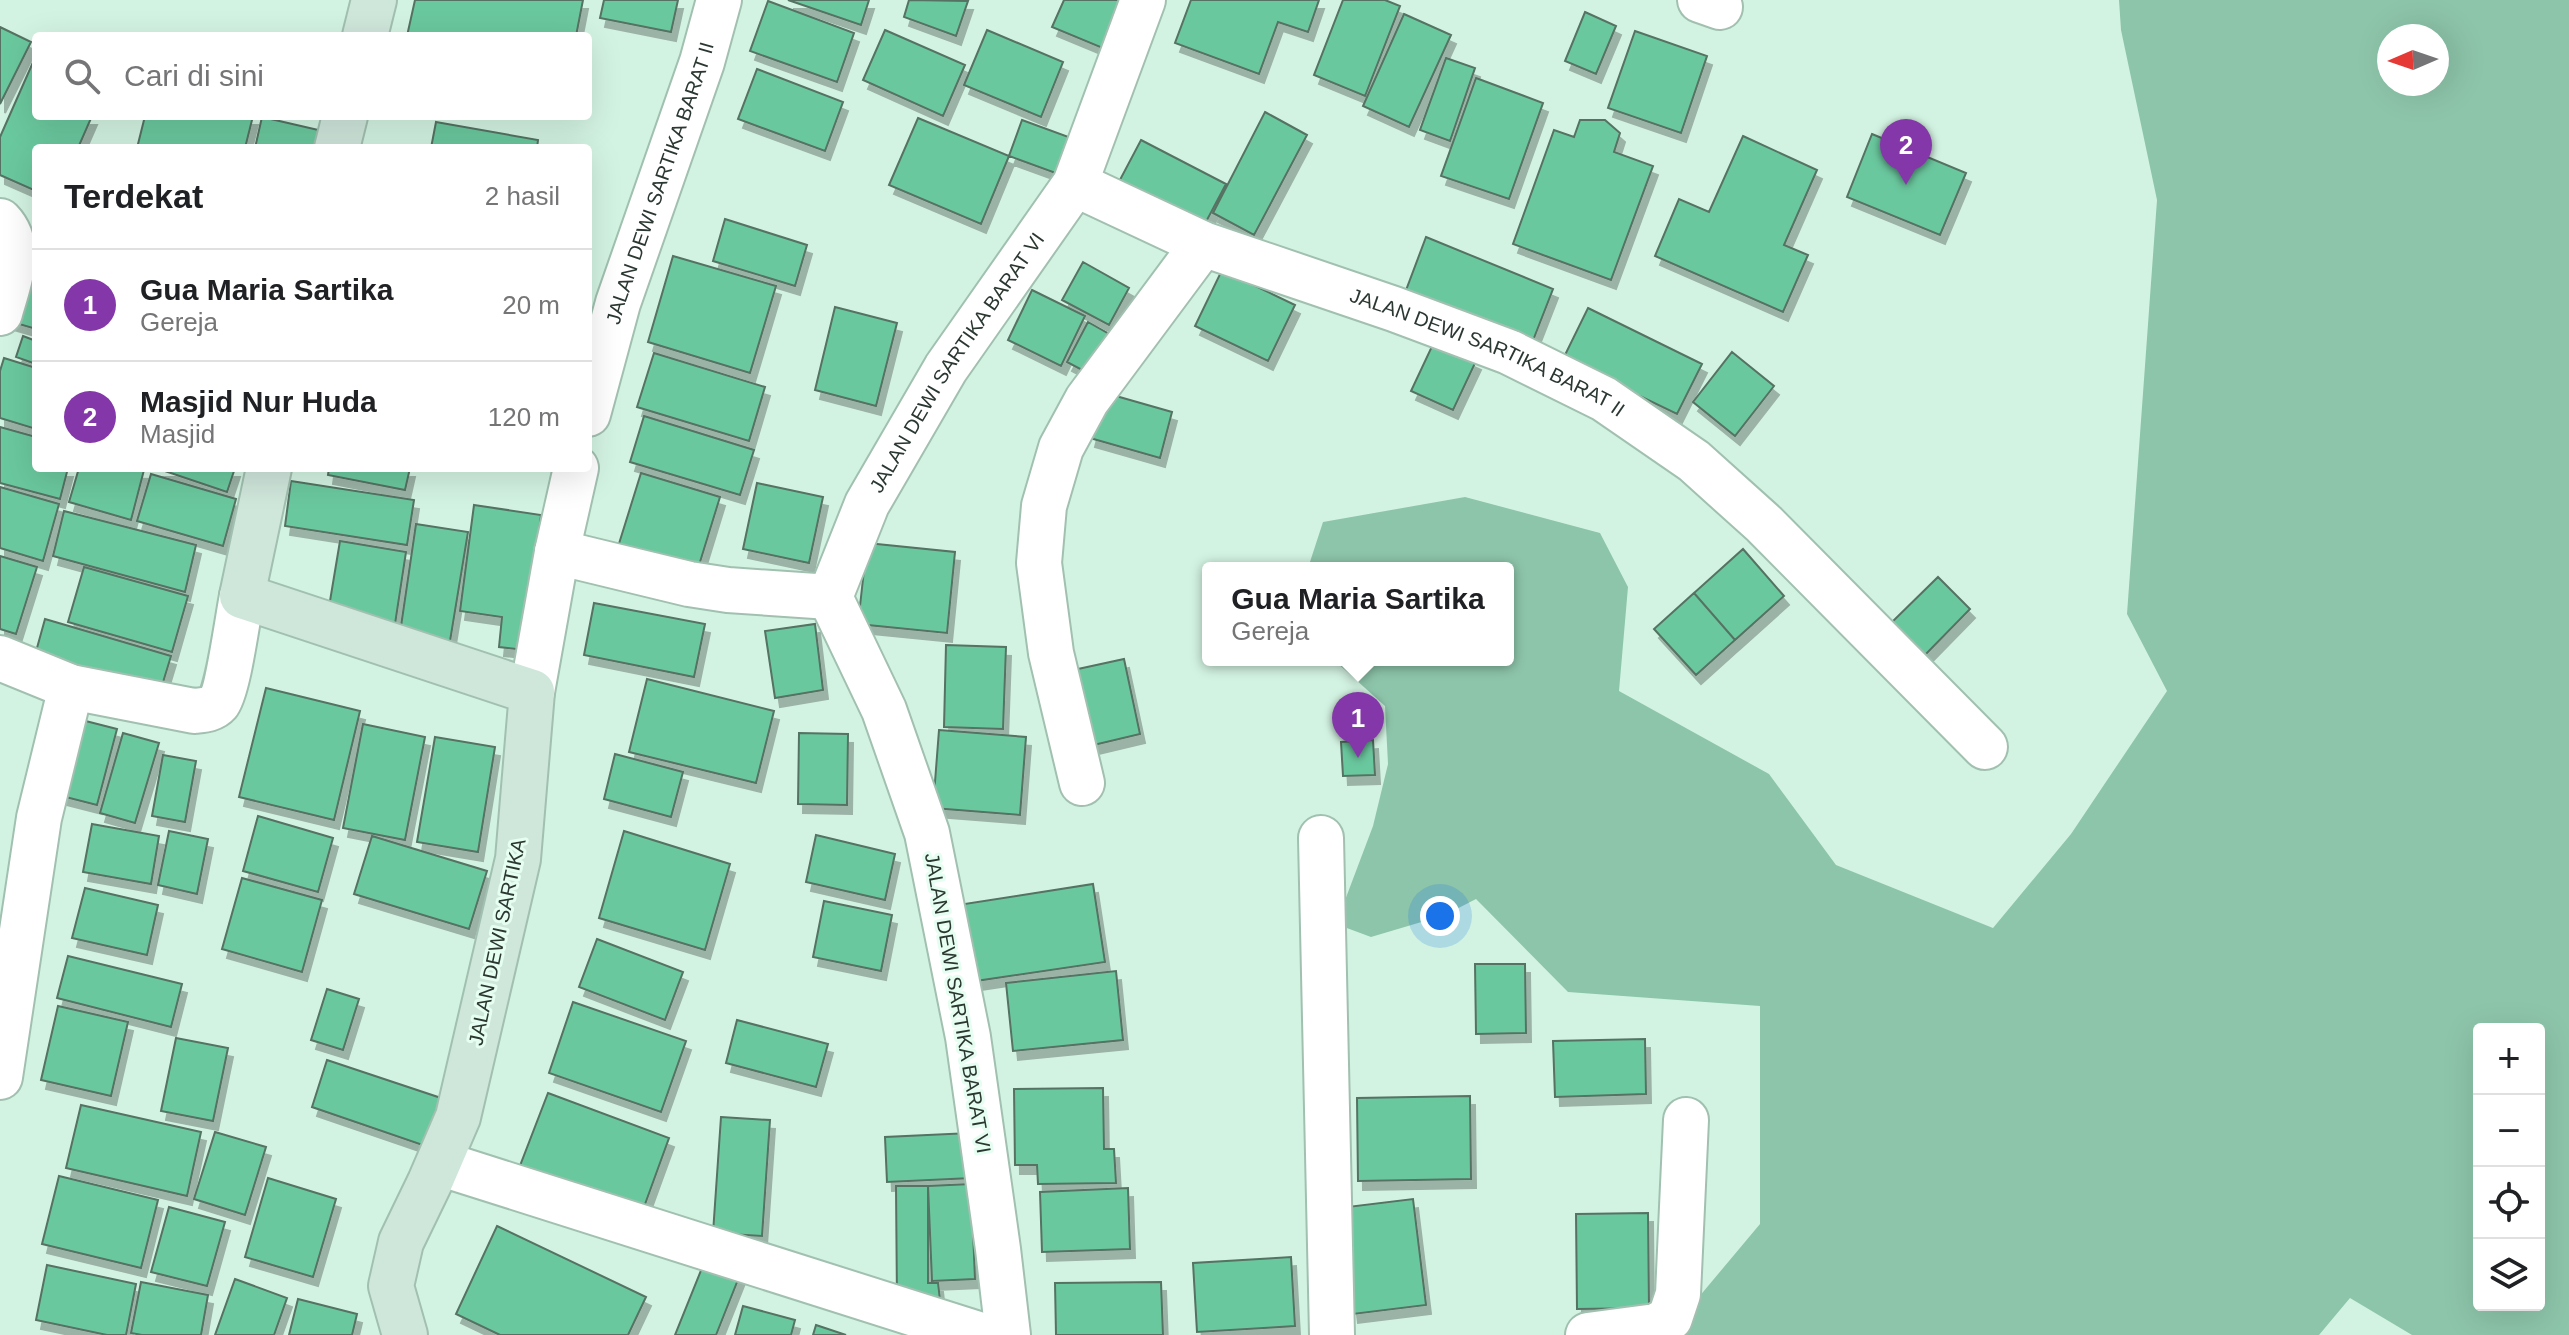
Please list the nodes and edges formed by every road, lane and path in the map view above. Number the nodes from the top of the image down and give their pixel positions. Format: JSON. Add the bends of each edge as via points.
{"nodes":[{"id":1,"x":374,"y":0,"type":"edge"},
{"id":2,"x":719,"y":0,"type":"edge"},
{"id":3,"x":1143,"y":0,"type":"edge"},
{"id":4,"x":366,"y":32,"type":"edge"},
{"id":5,"x":344,"y":120,"type":"edge"},
{"id":6,"x":338,"y":144,"type":"edge"},
{"id":7,"x":1075,"y":184,"type":"junction"},
{"id":8,"x":0,"y":221,"type":"edge"},
{"id":9,"x":1203,"y":244,"type":"junction"},
{"id":10,"x":603,"y":299,"type":"edge"},
{"id":11,"x":0,"y":313,"type":"edge"},
{"id":12,"x":592,"y":383,"type":"edge"},
{"id":13,"x":268,"y":472,"type":"edge"},
{"id":14,"x":575,"y":472,"type":"edge"},
{"id":15,"x":557,"y":552,"type":"junction"},
{"id":16,"x":242,"y":596,"type":"junction"},
{"id":17,"x":830,"y":597,"type":"junction"},
{"id":18,"x":0,"y":658,"type":"edge"},
{"id":19,"x":71,"y":687,"type":"junction"},
{"id":20,"x":532,"y":692,"type":"junction"},
{"id":21,"x":1985,"y":747,"type":"dead end"},
{"id":22,"x":1082,"y":783,"type":"dead end"},
{"id":23,"x":1321,"y":838,"type":"dead end"},
{"id":24,"x":0,"y":1077,"type":"edge"},
{"id":25,"x":1686,"y":1120,"type":"dead end"},
{"id":26,"x":439,"y":1163,"type":"junction"},
{"id":27,"x":405,"y":1335,"type":"edge"},
{"id":28,"x":981,"y":1335,"type":"edge"},
{"id":29,"x":1008,"y":1335,"type":"edge"},
{"id":30,"x":1332,"y":1335,"type":"edge"},
{"id":31,"x":1588,"y":1335,"type":"edge"}],
"edges":[{"from":1,"to":4,"type":"street"},
{"from":2,"to":10,"type":"street","name":"JALAN DEWI SARTIKA BARAT II","via":[[702,62]]},
{"from":3,"to":7,"type":"street"},
{"from":5,"to":6,"type":"street"},
{"from":7,"to":9,"type":"street","name":"JALAN DEWI SARTIKA BARAT II"},
{"from":7,"to":17,"type":"street","name":"JALAN DEWI SARTIKA BARAT VI","via":[[946,368],[867,504]]},
{"from":8,"to":11,"type":"street","via":[[15,252]]},
{"from":9,"to":21,"type":"street","name":"JALAN DEWI SARTIKA BARAT II","via":[[1509,352],[1604,399],[1694,461],[1764,524]]},
{"from":9,"to":22,"type":"street","via":[[1087,400],[1061,448],[1044,506],[1039,563],[1049,638]]},
{"from":10,"to":12,"type":"street","name":"JALAN DEWI SARTIKA BARAT II"},
{"from":13,"to":16,"type":"street"},
{"from":14,"to":15,"type":"street"},
{"from":15,"to":17,"type":"street","via":[[689,584]]},
{"from":15,"to":20,"type":"street"},
{"from":16,"to":19,"type":"street","via":[[220,702],[210,709],[194,711]]},
{"from":16,"to":20,"type":"street"},
{"from":17,"to":29,"type":"street","name":"JALAN DEWI SARTIKA BARAT VI","via":[[884,710],[927,833],[968,1037]]},
{"from":18,"to":19,"type":"street"},
{"from":19,"to":24,"type":"street","via":[[39,818]]},
{"from":20,"to":26,"type":"street","name":"JALAN DEWI SARTIKA","via":[[518,859],[458,1117]]},
{"from":23,"to":30,"type":"street"},
{"from":25,"to":31,"type":"street","via":[[1678,1294],[1670,1318],[1656,1326]]},
{"from":26,"to":27,"type":"street","name":"JALAN DEWI SARTIKA","via":[[401,1242],[391,1286]]},
{"from":26,"to":28,"type":"street"}]}
